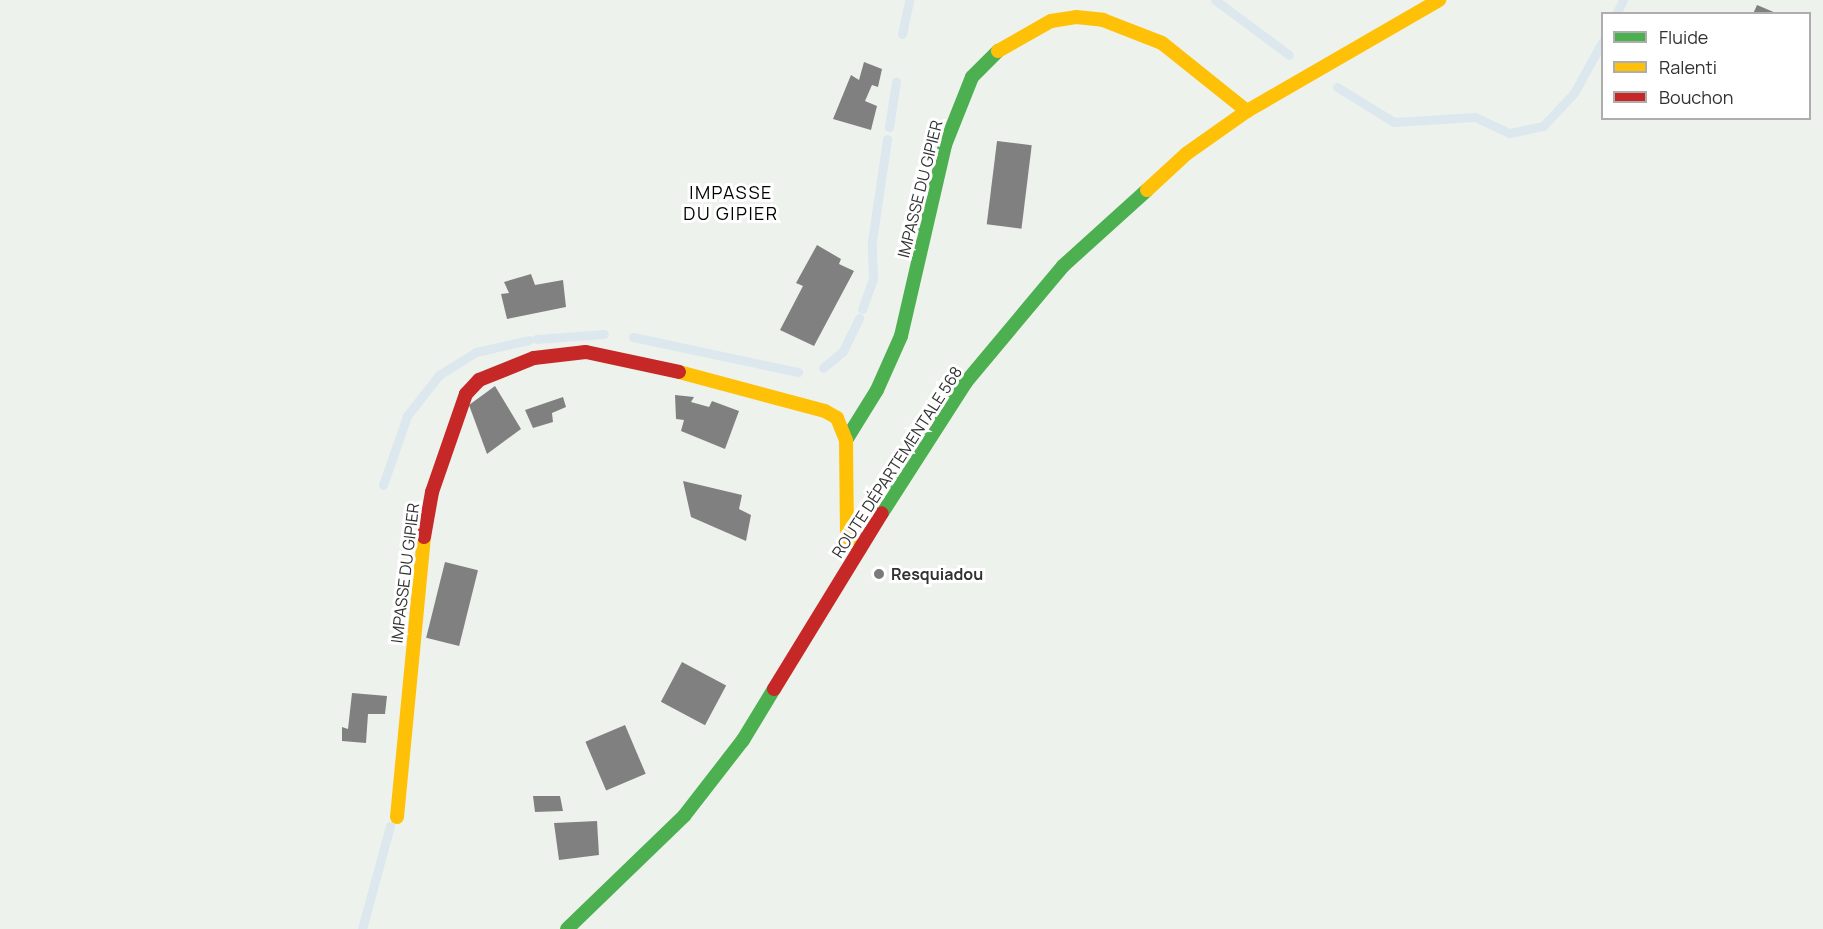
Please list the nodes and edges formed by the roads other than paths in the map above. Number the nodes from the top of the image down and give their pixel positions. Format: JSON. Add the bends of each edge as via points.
{"nodes":[{"id":1,"x":1439,"y":0,"type":"edge"},
{"id":2,"x":1247,"y":111,"type":"junction"},
{"id":3,"x":846,"y":440,"type":"junction"},
{"id":4,"x":860,"y":549,"type":"junction"},
{"id":5,"x":397,"y":817,"type":"dead end"},
{"id":6,"x":567,"y":929,"type":"edge"}],
"edges":[{"from":1,"to":2,"type":"street","name":"ROUTE DÉPARTEMENTALE 568"},
{"from":2,"to":3,"type":"street","name":"IMPASSE DU GIPIER","via":[[1162,43],[1103,20],[1076,17],[1051,21],[989,56],[972,78],[945,145],[901,336],[877,390]]},
{"from":2,"to":4,"type":"street","name":"ROUTE DÉPARTEMENTALE 568","via":[[1186,154],[1063,266],[966,381]]},
{"from":3,"to":4,"type":"street","name":"IMPASSE DU GIPIER","via":[[848,538]]},
{"from":3,"to":5,"type":"street","name":"IMPASSE DU GIPIER","via":[[837,418],[825,411],[613,355],[586,352],[534,358],[479,380],[466,394],[432,492],[421,555]]},
{"from":4,"to":6,"type":"street","name":"ROUTE DÉPARTEMENTALE 568","via":[[723,765],[684,816]]}]}
